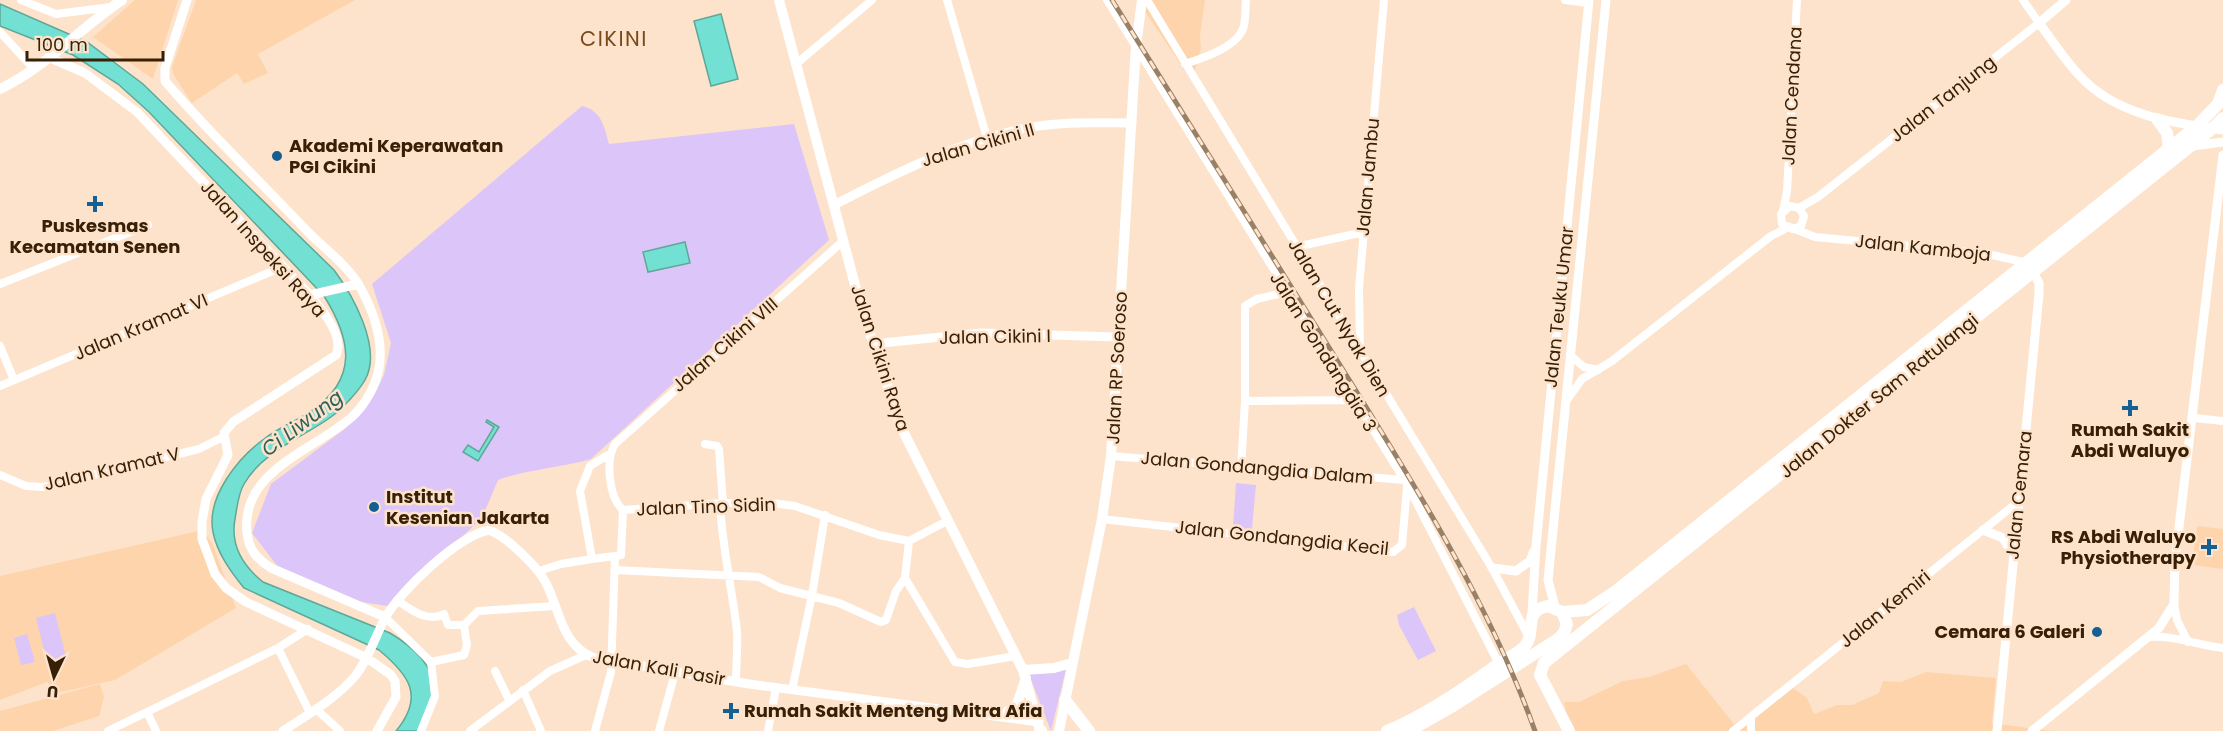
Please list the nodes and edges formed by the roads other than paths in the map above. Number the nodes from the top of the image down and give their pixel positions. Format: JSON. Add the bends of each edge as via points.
{"nodes":[{"id":1,"x":21,"y":0,"type":"edge"},
{"id":2,"x":122,"y":0,"type":"edge"},
{"id":3,"x":187,"y":0,"type":"edge"},
{"id":4,"x":779,"y":0,"type":"edge"},
{"id":5,"x":872,"y":0,"type":"edge"},
{"id":6,"x":947,"y":0,"type":"edge"},
{"id":7,"x":1107,"y":0,"type":"edge"},
{"id":8,"x":1142,"y":0,"type":"edge"},
{"id":9,"x":1147,"y":0,"type":"edge"},
{"id":10,"x":1246,"y":0,"type":"edge"},
{"id":11,"x":1384,"y":0,"type":"edge"},
{"id":12,"x":1565,"y":0,"type":"edge"},
{"id":13,"x":1606,"y":0,"type":"edge"},
{"id":14,"x":1797,"y":0,"type":"edge"},
{"id":15,"x":2023,"y":0,"type":"edge"},
{"id":16,"x":2066,"y":0,"type":"edge"},
{"id":17,"x":1588,"y":2,"type":"edge"},
{"id":18,"x":111,"y":7,"type":"junction"},
{"id":19,"x":1586,"y":23,"type":"junction"},
{"id":20,"x":2039,"y":23,"type":"junction"},
{"id":21,"x":1603,"y":25,"type":"junction"},
{"id":22,"x":0,"y":32,"type":"edge"},
{"id":23,"x":1136,"y":46,"type":"junction"},
{"id":24,"x":51,"y":55,"type":"junction"},
{"id":25,"x":796,"y":64,"type":"junction"},
{"id":26,"x":1185,"y":64,"type":"junction"},
{"id":27,"x":34,"y":69,"type":"junction"},
{"id":28,"x":0,"y":89,"type":"edge"},
{"id":29,"x":2223,"y":90,"type":"edge"},
{"id":30,"x":2223,"y":117,"type":"edge"},
{"id":31,"x":2157,"y":119,"type":"junction"},
{"id":32,"x":1132,"y":123,"type":"junction"},
{"id":33,"x":2197,"y":126,"type":"junction"},
{"id":34,"x":2218,"y":129,"type":"edge"},
{"id":35,"x":987,"y":138,"type":"junction"},
{"id":36,"x":2223,"y":142,"type":"edge"},
{"id":37,"x":2192,"y":146,"type":"junction"},
{"id":38,"x":2169,"y":149,"type":"junction"},
{"id":39,"x":2223,"y":158,"type":"edge"},
{"id":40,"x":1570,"y":190,"type":"junction"},
{"id":41,"x":1587,"y":192,"type":"junction"},
{"id":42,"x":1787,"y":192,"type":"junction"},
{"id":43,"x":1818,"y":197,"type":"junction"},
{"id":44,"x":834,"y":205,"type":"junction"},
{"id":45,"x":1797,"y":207,"type":"junction"},
{"id":46,"x":1783,"y":210,"type":"junction"},
{"id":47,"x":1804,"y":218,"type":"junction"},
{"id":48,"x":1781,"y":221,"type":"junction"},
{"id":49,"x":148,"y":225,"type":"dead end"},
{"id":50,"x":1790,"y":229,"type":"junction"},
{"id":51,"x":1364,"y":232,"type":"junction"},
{"id":52,"x":1772,"y":236,"type":"junction"},
{"id":53,"x":1818,"y":237,"type":"junction"},
{"id":54,"x":843,"y":241,"type":"junction"},
{"id":55,"x":1296,"y":247,"type":"junction"},
{"id":56,"x":282,"y":267,"type":"junction"},
{"id":57,"x":2031,"y":267,"type":"junction"},
{"id":58,"x":0,"y":284,"type":"edge"},
{"id":59,"x":358,"y":284,"type":"junction"},
{"id":60,"x":1287,"y":292,"type":"junction"},
{"id":61,"x":315,"y":294,"type":"junction"},
{"id":62,"x":1118,"y":337,"type":"junction"},
{"id":63,"x":872,"y":344,"type":"junction"},
{"id":64,"x":0,"y":346,"type":"edge"},
{"id":65,"x":1360,"y":354,"type":"junction"},
{"id":66,"x":1554,"y":354,"type":"junction"},
{"id":67,"x":1571,"y":356,"type":"junction"},
{"id":68,"x":1598,"y":370,"type":"junction"},
{"id":69,"x":14,"y":380,"type":"junction"},
{"id":70,"x":0,"y":386,"type":"edge"},
{"id":71,"x":1353,"y":400,"type":"junction"},
{"id":72,"x":1245,"y":401,"type":"junction"},
{"id":73,"x":1564,"y":406,"type":"junction"},
{"id":74,"x":2194,"y":417,"type":"junction"},
{"id":75,"x":2223,"y":421,"type":"edge"},
{"id":76,"x":223,"y":437,"type":"junction"},
{"id":77,"x":705,"y":444,"type":"dead end"},
{"id":78,"x":611,"y":453,"type":"junction"},
{"id":79,"x":1111,"y":456,"type":"junction"},
{"id":80,"x":1241,"y":468,"type":"junction"},
{"id":81,"x":0,"y":475,"type":"edge"},
{"id":82,"x":1406,"y":483,"type":"junction"},
{"id":83,"x":2019,"y":501,"type":"junction"},
{"id":84,"x":722,"y":503,"type":"junction"},
{"id":85,"x":623,"y":510,"type":"junction"},
{"id":86,"x":825,"y":515,"type":"junction"},
{"id":87,"x":1102,"y":519,"type":"junction"},
{"id":88,"x":947,"y":521,"type":"junction"},
{"id":89,"x":1983,"y":530,"type":"junction"},
{"id":90,"x":1693,"y":537,"type":"junction"},
{"id":91,"x":909,"y":541,"type":"junction"},
{"id":92,"x":1536,"y":546,"type":"junction"},
{"id":93,"x":2013,"y":555,"type":"junction"},
{"id":94,"x":615,"y":556,"type":"junction"},
{"id":95,"x":592,"y":559,"type":"junction"},
{"id":96,"x":1492,"y":568,"type":"junction"},
{"id":97,"x":615,"y":570,"type":"junction"},
{"id":98,"x":539,"y":571,"type":"junction"},
{"id":99,"x":730,"y":576,"type":"junction"},
{"id":100,"x":905,"y":578,"type":"junction"},
{"id":101,"x":812,"y":595,"type":"junction"},
{"id":102,"x":397,"y":600,"type":"junction"},
{"id":103,"x":2174,"y":604,"type":"junction"},
{"id":104,"x":555,"y":606,"type":"junction"},
{"id":105,"x":1559,"y":609,"type":"junction"},
{"id":106,"x":1532,"y":614,"type":"junction"},
{"id":107,"x":384,"y":621,"type":"junction"},
{"id":108,"x":464,"y":625,"type":"junction"},
{"id":109,"x":308,"y":629,"type":"junction"},
{"id":110,"x":1529,"y":637,"type":"junction"},
{"id":111,"x":2146,"y":637,"type":"junction"},
{"id":112,"x":2188,"y":642,"type":"junction"},
{"id":113,"x":278,"y":648,"type":"junction"},
{"id":114,"x":2223,"y":648,"type":"edge"},
{"id":115,"x":368,"y":655,"type":"junction"},
{"id":116,"x":586,"y":655,"type":"junction"},
{"id":117,"x":1016,"y":656,"type":"junction"},
{"id":118,"x":431,"y":662,"type":"junction"},
{"id":119,"x":611,"y":662,"type":"junction"},
{"id":120,"x":1072,"y":663,"type":"junction"},
{"id":121,"x":1499,"y":664,"type":"junction"},
{"id":122,"x":495,"y":671,"type":"dead end"},
{"id":123,"x":1024,"y":674,"type":"junction"},
{"id":124,"x":674,"y":676,"type":"junction"},
{"id":125,"x":736,"y":682,"type":"junction"},
{"id":126,"x":776,"y":688,"type":"junction"},
{"id":127,"x":523,"y":690,"type":"junction"},
{"id":128,"x":792,"y":690,"type":"junction"},
{"id":129,"x":509,"y":700,"type":"junction"},
{"id":130,"x":1065,"y":700,"type":"junction"},
{"id":131,"x":313,"y":711,"type":"junction"},
{"id":132,"x":147,"y":712,"type":"junction"},
{"id":133,"x":1002,"y":716,"type":"junction"},
{"id":134,"x":1751,"y":718,"type":"junction"},
{"id":135,"x":1040,"y":728,"type":"edge"},
{"id":136,"x":1999,"y":729,"type":"edge"},
{"id":137,"x":474,"y":730,"type":"edge"},
{"id":138,"x":108,"y":731,"type":"edge"},
{"id":139,"x":156,"y":731,"type":"edge"},
{"id":140,"x":283,"y":731,"type":"edge"},
{"id":141,"x":340,"y":731,"type":"edge"},
{"id":142,"x":377,"y":731,"type":"edge"},
{"id":143,"x":421,"y":731,"type":"edge"},
{"id":144,"x":541,"y":731,"type":"edge"},
{"id":145,"x":595,"y":731,"type":"edge"},
{"id":146,"x":659,"y":731,"type":"edge"},
{"id":147,"x":768,"y":731,"type":"edge"},
{"id":148,"x":1059,"y":731,"type":"edge"},
{"id":149,"x":1089,"y":731,"type":"edge"},
{"id":150,"x":1387,"y":731,"type":"edge"},
{"id":151,"x":1408,"y":731,"type":"edge"},
{"id":152,"x":1569,"y":731,"type":"edge"},
{"id":153,"x":1734,"y":731,"type":"edge"},
{"id":154,"x":1751,"y":731,"type":"edge"},
{"id":155,"x":2032,"y":731,"type":"edge"}],
"edges":[{"from":1,"to":18,"type":"street","via":[[56,14]]},
{"from":2,"to":18,"type":"main road"},
{"from":3,"to":59,"type":"street","via":[[165,68],[165,81]]},
{"from":4,"to":25,"type":"main road","name":"Jalan Cikini Raya"},
{"from":5,"to":25,"type":"street"},
{"from":6,"to":35,"type":"street"},
{"from":7,"to":23,"type":"street","name":"Jalan Gondangdia 3"},
{"from":8,"to":23,"type":"main road","name":"Jalan RP Soeroso"},
{"from":9,"to":26,"type":"street","name":"Jalan Cut Nyak Dien"},
{"from":10,"to":26,"type":"street","via":[[1244,26],[1237,37]]},
{"from":11,"to":51,"type":"street","name":"Jalan Jambu"},
{"from":12,"to":17,"type":"street"},
{"from":13,"to":21,"type":"street","name":"Jalan Teuku Umar"},
{"from":14,"to":42,"type":"street","name":"Jalan Cendana"},
{"from":15,"to":20,"type":"street"},
{"from":16,"to":20,"type":"street","name":"Jalan Tanjung"},
{"from":17,"to":19,"type":"street","name":"Jalan Teuku Umar"},
{"from":18,"to":24,"type":"main road"},
{"from":19,"to":21,"type":"street"},
{"from":19,"to":40,"type":"street","name":"Jalan Teuku Umar"},
{"from":20,"to":31,"type":"street","via":[[2079,76],[2106,98]]},
{"from":20,"to":43,"type":"street","name":"Jalan Tanjung"},
{"from":21,"to":41,"type":"street","name":"Jalan Teuku Umar"},
{"from":22,"to":27,"type":"street"},
{"from":23,"to":32,"type":"main road","name":"Jalan RP Soeroso"},
{"from":23,"to":60,"type":"street","name":"Jalan Gondangdia 3"},
{"from":24,"to":27,"type":"main road"},
{"from":24,"to":56,"type":"street","name":"Jalan Inspeksi Raya","via":[[85,73],[137,112]]},
{"from":25,"to":44,"type":"main road","name":"Jalan Cikini Raya"},
{"from":26,"to":55,"type":"street","name":"Jalan Cut Nyak Dien"},
{"from":27,"to":28,"type":"main road"},
{"from":29,"to":33,"type":"main road","name":"Jalan Dokter Sam Ratulangi","via":[[2218,104]]},
{"from":30,"to":34,"type":"main road","name":"Jalan Dokter Sam Ratulangi"},
{"from":31,"to":33,"type":"street"},
{"from":31,"to":38,"type":"main road","via":[[2167,133]]},
{"from":32,"to":35,"type":"street","name":"Jalan Cikini II","via":[[1078,122]]},
{"from":32,"to":62,"type":"main road","name":"Jalan RP Soeroso"},
{"from":33,"to":34,"type":"street"},
{"from":33,"to":38,"type":"main road","name":"Jalan Dokter Sam Ratulangi"},
{"from":34,"to":37,"type":"main road","name":"Jalan Dokter Sam Ratulangi"},
{"from":35,"to":44,"type":"street","name":"Jalan Cikini II","via":[[911,165]]},
{"from":36,"to":37,"type":"street"},
{"from":37,"to":57,"type":"main road","name":"Jalan Dokter Sam Ratulangi"},
{"from":38,"to":57,"type":"main road","name":"Jalan Dokter Sam Ratulangi"},
{"from":39,"to":74,"type":"street"},
{"from":40,"to":41,"type":"street"},
{"from":40,"to":66,"type":"street","name":"Jalan Teuku Umar"},
{"from":41,"to":67,"type":"street","name":"Jalan Teuku Umar"},
{"from":42,"to":45,"type":"street","name":"Jalan Cendana"},
{"from":42,"to":46,"type":"street","name":"Jalan Cendana"},
{"from":43,"to":45,"type":"street","name":"Jalan Tanjung"},
{"from":43,"to":47,"type":"street","name":"Jalan Tanjung","via":[[1807,208]]},
{"from":44,"to":54,"type":"main road","name":"Jalan Cikini Raya"},
{"from":45,"to":46,"type":"street","name":"Jalan Tanjung"},
{"from":45,"to":47,"type":"street","name":"Jalan Cendana"},
{"from":46,"to":48,"type":"street","name":"Jalan Cendana"},
{"from":47,"to":50,"type":"street","name":"Jalan Tanjung"},
{"from":47,"to":53,"type":"street"},
{"from":48,"to":50,"type":"street"},
{"from":48,"to":52,"type":"street"},
{"from":49,"to":58,"type":"street"},
{"from":50,"to":52,"type":"street"},
{"from":50,"to":53,"type":"street","name":"Jalan Kamboja"},
{"from":51,"to":55,"type":"street"},
{"from":51,"to":65,"type":"street","name":"Jalan Jambu","via":[[1359,288]]},
{"from":52,"to":68,"type":"street"},
{"from":53,"to":57,"type":"street","name":"Jalan Kamboja","via":[[1983,253]]},
{"from":54,"to":63,"type":"main road","name":"Jalan Cikini Raya"},
{"from":54,"to":78,"type":"street","name":"Jalan Cikini VIII","via":[[628,430]]},
{"from":55,"to":65,"type":"street","name":"Jalan Cut Nyak Dien"},
{"from":56,"to":61,"type":"street","name":"Jalan Inspeksi Raya"},
{"from":56,"to":69,"type":"street","name":"Jalan Kramat VI"},
{"from":57,"to":83,"type":"street","name":"Jalan Cemara","via":[[2039,283],[2039,294]]},
{"from":57,"to":90,"type":"main road","name":"Jalan Dokter Sam Ratulangi"},
{"from":59,"to":61,"type":"street"},
{"from":59,"to":107,"type":"street","via":[[380,340],[380,365],[373,386],[352,416],[262,481],[253,496],[246,526],[250,547],[264,563]]},
{"from":60,"to":71,"type":"street","name":"Jalan Gondangdia 3"},
{"from":60,"to":72,"type":"street","via":[[1247,303]]},
{"from":61,"to":76,"type":"street","name":"Jalan Inspeksi Raya","via":[[338,343],[336,355],[233,422]]},
{"from":62,"to":63,"type":"street","name":"Jalan Cikini I","via":[[981,333]]},
{"from":62,"to":79,"type":"main road","name":"Jalan RP Soeroso"},
{"from":63,"to":88,"type":"main road","name":"Jalan Cikini Raya","via":[[901,428]]},
{"from":64,"to":69,"type":"street"},
{"from":65,"to":96,"type":"street","name":"Jalan Cut Nyak Dien"},
{"from":66,"to":67,"type":"street"},
{"from":66,"to":92,"type":"street","name":"Jalan Teuku Umar"},
{"from":67,"to":68,"type":"street","via":[[1584,367]]},
{"from":67,"to":73,"type":"street","name":"Jalan Teuku Umar"},
{"from":68,"to":73,"type":"street","via":[[1578,382]]},
{"from":69,"to":70,"type":"street","name":"Jalan Kramat VI"},
{"from":71,"to":72,"type":"street"},
{"from":71,"to":82,"type":"street","name":"Jalan Gondangdia 3"},
{"from":72,"to":80,"type":"street"},
{"from":73,"to":105,"type":"street","name":"Jalan Teuku Umar","via":[[1548,580]]},
{"from":74,"to":75,"type":"street"},
{"from":74,"to":103,"type":"street","via":[[2175,561]]},
{"from":76,"to":81,"type":"street","name":"Jalan Kramat V","via":[[199,449],[43,487],[26,486]]},
{"from":76,"to":109,"type":"street","via":[[228,455],[203,511],[202,539],[211,564],[226,588],[246,602]]},
{"from":77,"to":84,"type":"street","via":[[719,448]]},
{"from":78,"to":85,"type":"street","name":"Jalan Tino Sidin","via":[[613,489],[617,505]]},
{"from":78,"to":95,"type":"street","name":"Jalan Cikini VIII","via":[[590,466],[580,491]]},
{"from":79,"to":80,"type":"street","name":"Jalan Gondangdia Dalam"},
{"from":79,"to":87,"type":"main road","name":"Jalan RP Soeroso"},
{"from":80,"to":82,"type":"street","name":"Jalan Gondangdia Dalam"},
{"from":82,"to":87,"type":"street","name":"Jalan Gondangdia Kecil","via":[[1402,544],[1393,552]]},
{"from":82,"to":121,"type":"street","name":"Jalan Gondangdia 3"},
{"from":83,"to":89,"type":"street","name":"Jalan Kemiri"},
{"from":83,"to":93,"type":"street","name":"Jalan Cemara"},
{"from":84,"to":85,"type":"street","name":"Jalan Tino Sidin"},
{"from":84,"to":86,"type":"street","name":"Jalan Tino Sidin","via":[[772,503]]},
{"from":84,"to":99,"type":"street","via":[[723,557]]},
{"from":85,"to":94,"type":"street","via":[[621,555]]},
{"from":86,"to":91,"type":"street","name":"Jalan Tino Sidin","via":[[879,535]]},
{"from":86,"to":101,"type":"street"},
{"from":87,"to":120,"type":"main road","name":"Jalan RP Soeroso"},
{"from":88,"to":91,"type":"street"},
{"from":88,"to":117,"type":"main road","name":"Jalan Cikini Raya"},
{"from":89,"to":93,"type":"street","via":[[2003,538]]},
{"from":89,"to":134,"type":"street","name":"Jalan Kemiri"},
{"from":90,"to":105,"type":"main road","name":"Jalan Dokter Sam Ratulangi","via":[[1587,610]]},
{"from":90,"to":152,"type":"main road","name":"Jalan Dokter Sam Ratulangi","via":[[1544,663],[1540,675]]},
{"from":91,"to":100,"type":"street"},
{"from":92,"to":96,"type":"street","via":[[1530,561],[1516,571]]},
{"from":92,"to":106,"type":"street","name":"Jalan Teuku Umar"},
{"from":93,"to":136,"type":"street","name":"Jalan Cemara"},
{"from":94,"to":95,"type":"street"},
{"from":94,"to":97,"type":"street"},
{"from":95,"to":98,"type":"street"},
{"from":96,"to":110,"type":"street","name":"Jalan Cut Nyak Dien"},
{"from":97,"to":99,"type":"street"},
{"from":97,"to":119,"type":"street"},
{"from":98,"to":102,"type":"street","name":"Jalan Kali Pasir","via":[[494,532],[483,531],[456,548]]},
{"from":98,"to":104,"type":"street","name":"Jalan Kali Pasir"},
{"from":99,"to":101,"type":"street","via":[[759,576],[780,588]]},
{"from":99,"to":125,"type":"street","via":[[737,634]]},
{"from":100,"to":101,"type":"street","via":[[886,620],[880,622]]},
{"from":100,"to":117,"type":"street","via":[[955,662],[968,664]]},
{"from":101,"to":128,"type":"street"},
{"from":102,"to":107,"type":"street","name":"Jalan Kali Pasir"},
{"from":102,"to":108,"type":"street","via":[[418,615],[437,618],[444,614],[448,625]]},
{"from":103,"to":111,"type":"street","via":[[2159,628]]},
{"from":103,"to":112,"type":"street"},
{"from":104,"to":108,"type":"street","via":[[484,609]]},
{"from":104,"to":116,"type":"street","name":"Jalan Kali Pasir","via":[[569,639]]},
{"from":105,"to":106,"type":"main road","name":"Jalan Dokter Sam Ratulangi","via":[[1545,606]]},
{"from":105,"to":151,"type":"main road","via":[[1568,624],[1558,639]]},
{"from":106,"to":110,"type":"main road"},
{"from":107,"to":115,"type":"street","name":"Jalan Kali Pasir"},
{"from":107,"to":118,"type":"street"},
{"from":108,"to":118,"type":"street","via":[[464,655]]},
{"from":109,"to":113,"type":"street"},
{"from":109,"to":115,"type":"street"},
{"from":110,"to":121,"type":"main road","via":[[1524,646]]},
{"from":111,"to":112,"type":"street","via":[[2170,636]]},
{"from":111,"to":155,"type":"street"},
{"from":112,"to":114,"type":"street"},
{"from":113,"to":131,"type":"street"},
{"from":113,"to":132,"type":"street"},
{"from":115,"to":131,"type":"street","name":"Jalan Kali Pasir","via":[[353,678]]},
{"from":115,"to":142,"type":"street","via":[[391,675],[397,689],[393,706]]},
{"from":116,"to":119,"type":"street","name":"Jalan Kali Pasir"},
{"from":116,"to":127,"type":"street","via":[[550,671]]},
{"from":117,"to":123,"type":"main road","name":"Jalan Cikini Raya"},
{"from":118,"to":143,"type":"street","via":[[435,696]]},
{"from":119,"to":124,"type":"street","name":"Jalan Kali Pasir"},
{"from":119,"to":145,"type":"street"},
{"from":120,"to":123,"type":"main road"},
{"from":120,"to":130,"type":"main road","name":"Jalan RP Soeroso"},
{"from":121,"to":150,"type":"main road"},
{"from":122,"to":129,"type":"street"},
{"from":123,"to":133,"type":"main road","via":[[1017,704]]},
{"from":123,"to":135,"type":"main road","name":"Jalan Cikini Raya"},
{"from":124,"to":125,"type":"street","name":"Jalan Kali Pasir"},
{"from":124,"to":146,"type":"street"},
{"from":125,"to":126,"type":"street","name":"Jalan Kali Pasir"},
{"from":126,"to":128,"type":"street","name":"Jalan Kali Pasir"},
{"from":126,"to":147,"type":"street"},
{"from":127,"to":129,"type":"street"},
{"from":127,"to":144,"type":"street"},
{"from":128,"to":133,"type":"street","name":"Jalan Kali Pasir"},
{"from":129,"to":137,"type":"street"},
{"from":130,"to":148,"type":"main road","name":"Jalan RP Soeroso"},
{"from":130,"to":149,"type":"main road"},
{"from":131,"to":140,"type":"street","name":"Jalan Kali Pasir"},
{"from":131,"to":141,"type":"street"},
{"from":132,"to":138,"type":"street"},
{"from":132,"to":139,"type":"street"},
{"from":133,"to":135,"type":"street","name":"Jalan Kali Pasir"},
{"from":134,"to":153,"type":"street","name":"Jalan Kemiri"},
{"from":134,"to":154,"type":"street"}]}
